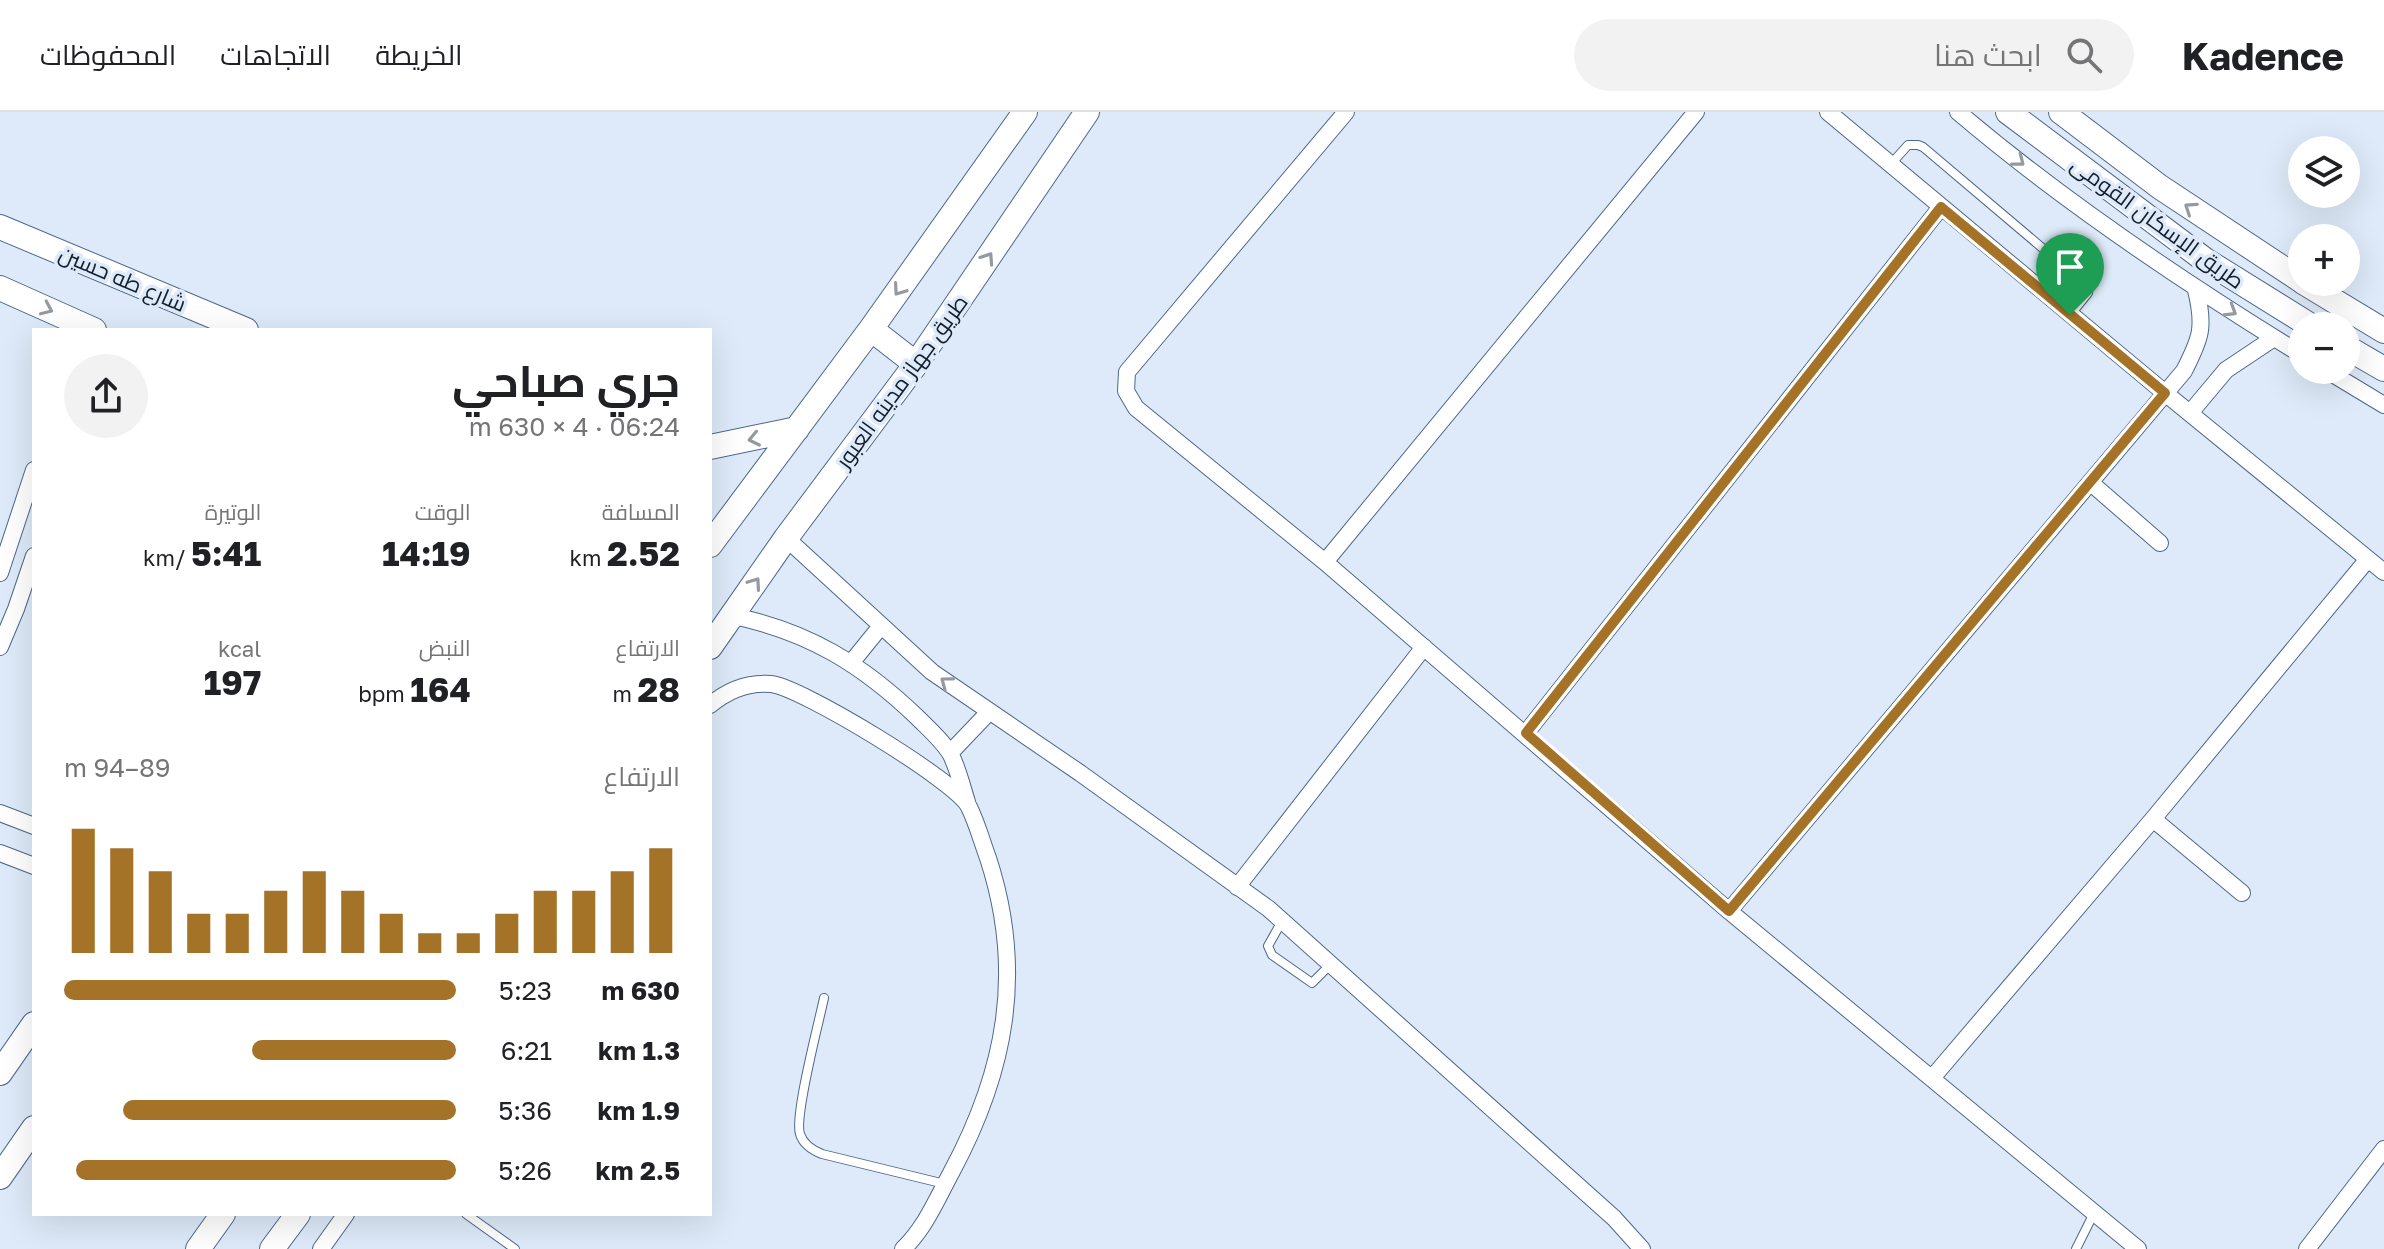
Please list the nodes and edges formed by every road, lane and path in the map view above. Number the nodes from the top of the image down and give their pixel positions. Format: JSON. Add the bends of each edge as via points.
{"nodes":[{"id":1,"x":1025,"y":112,"type":"edge"},
{"id":2,"x":1087,"y":112,"type":"edge"},
{"id":3,"x":1346,"y":112,"type":"edge"},
{"id":4,"x":1696,"y":112,"type":"edge"},
{"id":5,"x":1828,"y":112,"type":"edge"},
{"id":6,"x":1958,"y":112,"type":"edge"},
{"id":7,"x":2008,"y":112,"type":"edge"},
{"id":8,"x":2061,"y":112,"type":"edge"},
{"id":9,"x":1891,"y":164,"type":"junction"},
{"id":10,"x":1941,"y":207,"type":"junction"},
{"id":11,"x":0,"y":227,"type":"edge"},
{"id":12,"x":2288,"y":272,"type":"edge"},
{"id":13,"x":0,"y":288,"type":"edge"},
{"id":14,"x":2196,"y":290,"type":"junction"},
{"id":15,"x":2326,"y":296,"type":"edge"},
{"id":16,"x":2289,"y":312,"type":"edge"},
{"id":17,"x":2070,"y":315,"type":"junction"},
{"id":18,"x":87,"y":328,"type":"edge"},
{"id":19,"x":241,"y":328,"type":"edge"},
{"id":20,"x":871,"y":329,"type":"junction"},
{"id":21,"x":2384,"y":331,"type":"edge"},
{"id":22,"x":2274,"y":338,"type":"junction"},
{"id":23,"x":2288,"y":346,"type":"edge"},
{"id":24,"x":2360,"y":355,"type":"edge"},
{"id":25,"x":916,"y":364,"type":"junction"},
{"id":26,"x":2384,"y":369,"type":"edge"},
{"id":27,"x":2349,"y":384,"type":"edge"},
{"id":28,"x":2165,"y":393,"type":"junction"},
{"id":29,"x":2384,"y":405,"type":"edge"},
{"id":30,"x":2190,"y":413,"type":"junction"},
{"id":31,"x":797,"y":429,"type":"junction"},
{"id":32,"x":712,"y":447,"type":"edge"},
{"id":33,"x":32,"y":476,"type":"edge"},
{"id":34,"x":2091,"y":483,"type":"junction"},
{"id":35,"x":786,"y":538,"type":"junction"},
{"id":36,"x":712,"y":542,"type":"edge"},
{"id":37,"x":2160,"y":543,"type":"dead end"},
{"id":38,"x":2368,"y":559,"type":"junction"},
{"id":39,"x":32,"y":562,"type":"edge"},
{"id":40,"x":1325,"y":562,"type":"junction"},
{"id":41,"x":2384,"y":572,"type":"edge"},
{"id":42,"x":0,"y":573,"type":"edge"},
{"id":43,"x":733,"y":616,"type":"junction"},
{"id":44,"x":881,"y":626,"type":"junction"},
{"id":45,"x":712,"y":644,"type":"edge"},
{"id":46,"x":0,"y":647,"type":"edge"},
{"id":47,"x":1424,"y":647,"type":"junction"},
{"id":48,"x":851,"y":663,"type":"junction"},
{"id":49,"x":712,"y":703,"type":"edge"},
{"id":50,"x":989,"y":712,"type":"junction"},
{"id":51,"x":1526,"y":733,"type":"junction"},
{"id":52,"x":950,"y":753,"type":"junction"},
{"id":53,"x":968,"y":803,"type":"junction"},
{"id":54,"x":0,"y":813,"type":"edge"},
{"id":55,"x":2153,"y":819,"type":"junction"},
{"id":56,"x":32,"y":825,"type":"edge"},
{"id":57,"x":0,"y":853,"type":"edge"},
{"id":58,"x":32,"y":865,"type":"edge"},
{"id":59,"x":1237,"y":887,"type":"junction"},
{"id":60,"x":2242,"y":893,"type":"dead end"},
{"id":61,"x":1729,"y":911,"type":"junction"},
{"id":62,"x":1282,"y":921,"type":"junction"},
{"id":63,"x":1331,"y":964,"type":"junction"},
{"id":64,"x":824,"y":998,"type":"dead end"},
{"id":65,"x":32,"y":1027,"type":"edge"},
{"id":66,"x":0,"y":1073,"type":"edge"},
{"id":67,"x":1932,"y":1078,"type":"junction"},
{"id":68,"x":32,"y":1131,"type":"edge"},
{"id":69,"x":2384,"y":1149,"type":"edge"},
{"id":70,"x":0,"y":1177,"type":"edge"},
{"id":71,"x":945,"y":1184,"type":"junction"},
{"id":72,"x":2094,"y":1213,"type":"junction"},
{"id":73,"x":222,"y":1216,"type":"edge"},
{"id":74,"x":297,"y":1216,"type":"edge"},
{"id":75,"x":345,"y":1216,"type":"edge"},
{"id":76,"x":469,"y":1216,"type":"edge"},
{"id":77,"x":921,"y":1242,"type":"edge"},
{"id":78,"x":2077,"y":1248,"type":"edge"},
{"id":79,"x":198,"y":1249,"type":"edge"},
{"id":80,"x":272,"y":1249,"type":"edge"},
{"id":81,"x":321,"y":1249,"type":"edge"},
{"id":82,"x":515,"y":1249,"type":"edge"},
{"id":83,"x":903,"y":1249,"type":"edge"},
{"id":84,"x":1642,"y":1249,"type":"edge"},
{"id":85,"x":2138,"y":1249,"type":"edge"},
{"id":86,"x":2307,"y":1249,"type":"edge"}],
"edges":[{"from":1,"to":20,"type":"main road","one_way":true},
{"from":25,"to":2,"type":"main road","name":"طريق جهاز مدينه العبور","one_way":true},
{"from":3,"to":40,"type":"street","via":[[1127,372],[1126,391],[1136,408]]},
{"from":4,"to":40,"type":"street"},
{"from":5,"to":9,"type":"street"},
{"from":6,"to":14,"type":"street","one_way":true},
{"from":7,"to":16,"type":"main road","name":"طريق الإسكان القومى","via":[[2205,260]]},
{"from":12,"to":8,"type":"main road","name":"طريق الإسكان القومى","one_way":true,"via":[[2160,187]]},
{"from":9,"to":10,"type":"street"},
{"from":9,"to":17,"type":"lane","via":[[1904,148],[1923,147],[2088,286]]},
{"from":10,"to":17,"type":"street"},
{"from":10,"to":51,"type":"street"},
{"from":11,"to":19,"type":"main road","name":"شارع طه حسين"},
{"from":13,"to":18,"type":"main road","one_way":true},
{"from":14,"to":22,"type":"street","one_way":true},
{"from":14,"to":28,"type":"street","via":[[2202,315],[2197,344]]},
{"from":15,"to":21,"type":"main road","name":"طريق الإسكان القومى"},
{"from":17,"to":28,"type":"street"},
{"from":20,"to":25,"type":"main road"},
{"from":20,"to":31,"type":"main road"},
{"from":22,"to":23,"type":"street"},
{"from":22,"to":30,"type":"street","via":[[2226,370]]},
{"from":24,"to":26,"type":"main road"},
{"from":25,"to":35,"type":"main road","name":"طريق جهاز مدينه العبور"},
{"from":27,"to":29,"type":"street"},
{"from":28,"to":30,"type":"street"},
{"from":28,"to":34,"type":"street"},
{"from":30,"to":38,"type":"street"},
{"from":31,"to":32,"type":"main road","one_way":true},
{"from":31,"to":36,"type":"main road"},
{"from":33,"to":42,"type":"street"},
{"from":34,"to":37,"type":"street"},
{"from":34,"to":61,"type":"street"},
{"from":43,"to":35,"type":"main road","name":"طريق جهاز مدينه العبور","one_way":true},
{"from":35,"to":44,"type":"street"},
{"from":38,"to":41,"type":"street"},
{"from":38,"to":55,"type":"street"},
{"from":39,"to":46,"type":"street"},
{"from":40,"to":47,"type":"street"},
{"from":43,"to":45,"type":"main road","name":"طريق جهاز مدينه العبور"},
{"from":43,"to":48,"type":"street","via":[[783,628]]},
{"from":44,"to":48,"type":"street"},
{"from":50,"to":44,"type":"street","one_way":true,"via":[[932,672]]},
{"from":47,"to":51,"type":"street"},
{"from":47,"to":59,"type":"street"},
{"from":48,"to":52,"type":"street","via":[[904,704]]},
{"from":49,"to":53,"type":"street","via":[[747,685],[773,684],[795,691],[902,752]]},
{"from":50,"to":52,"type":"street"},
{"from":50,"to":59,"type":"street"},
{"from":51,"to":61,"type":"street"},
{"from":52,"to":53,"type":"street"},
{"from":53,"to":71,"type":"street","via":[[1003,915],[1007,990],[988,1091]]},
{"from":54,"to":56,"type":"street"},
{"from":55,"to":60,"type":"street"},
{"from":55,"to":67,"type":"street"},
{"from":57,"to":58,"type":"street"},
{"from":59,"to":62,"type":"street"},
{"from":61,"to":67,"type":"street"},
{"from":62,"to":63,"type":"street"},
{"from":62,"to":63,"type":"lane","via":[[1268,946],[1272,955],[1312,983]]},
{"from":63,"to":84,"type":"street"},
{"from":64,"to":71,"type":"lane","via":[[798,1124],[805,1143],[822,1154]]},
{"from":65,"to":66,"type":"main road"},
{"from":67,"to":72,"type":"street"},
{"from":68,"to":70,"type":"main road"},
{"from":69,"to":86,"type":"street"},
{"from":71,"to":77,"type":"street"},
{"from":72,"to":78,"type":"lane"},
{"from":72,"to":85,"type":"street"},
{"from":73,"to":79,"type":"main road"},
{"from":74,"to":80,"type":"main road"},
{"from":75,"to":81,"type":"street"},
{"from":76,"to":82,"type":"lane"},
{"from":77,"to":83,"type":"street"}]}
